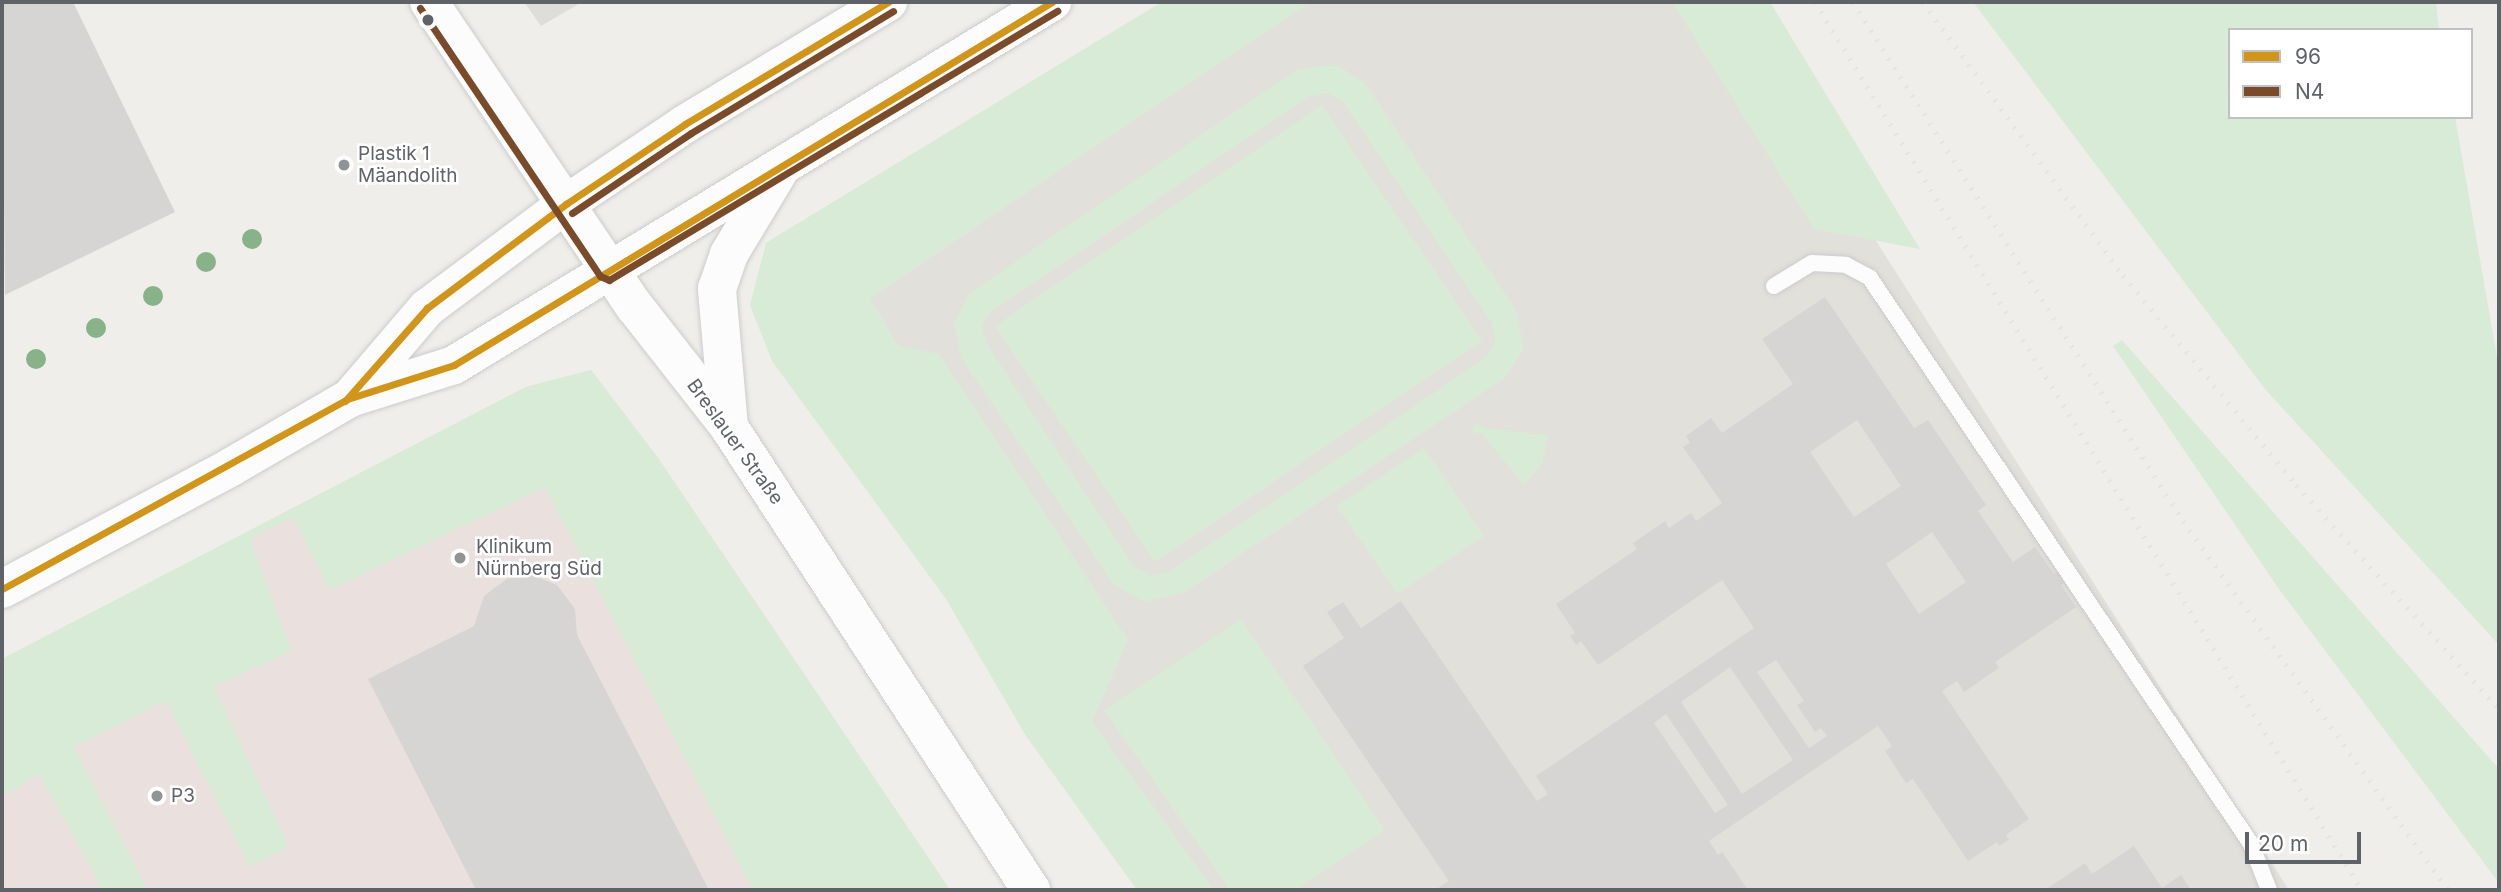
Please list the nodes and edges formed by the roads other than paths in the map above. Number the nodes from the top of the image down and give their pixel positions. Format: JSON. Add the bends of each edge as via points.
{"nodes":[{"id":1,"x":429,"y":2,"type":"edge"},
{"id":2,"x":888,"y":2,"type":"edge"},
{"id":3,"x":1052,"y":2,"type":"edge"},
{"id":4,"x":782,"y":166,"type":"junction"},
{"id":5,"x":566,"y":204,"type":"junction"},
{"id":6,"x":610,"y":270,"type":"junction"},
{"id":7,"x":1774,"y":286,"type":"dead end"},
{"id":8,"x":350,"y":398,"type":"junction"},
{"id":9,"x":729,"y":427,"type":"junction"},
{"id":10,"x":2,"y":590,"type":"edge"},
{"id":11,"x":1031,"y":890,"type":"edge"},
{"id":12,"x":2269,"y":890,"type":"edge"}],
"edges":[{"from":1,"to":5,"type":"main road","name":"Breslauer Straße"},
{"from":2,"to":5,"type":"main road","via":[[685,124]]},
{"from":3,"to":4,"type":"main road"},
{"from":4,"to":6,"type":"main road"},
{"from":4,"to":9,"type":"main road","via":[[720,275],[719,333]]},
{"from":5,"to":6,"type":"main road","name":"Breslauer Straße"},
{"from":5,"to":8,"type":"main road","via":[[427,308]]},
{"from":6,"to":8,"type":"main road","via":[[454,365]]},
{"from":6,"to":9,"type":"main road","name":"Breslauer Straße","via":[[656,337]]},
{"from":7,"to":12,"type":"lane","via":[[1812,263],[1846,265],[1870,278],[2251,845]]},
{"from":8,"to":10,"type":"main road"},
{"from":9,"to":11,"type":"main road","name":"Breslauer Straße"}]}
